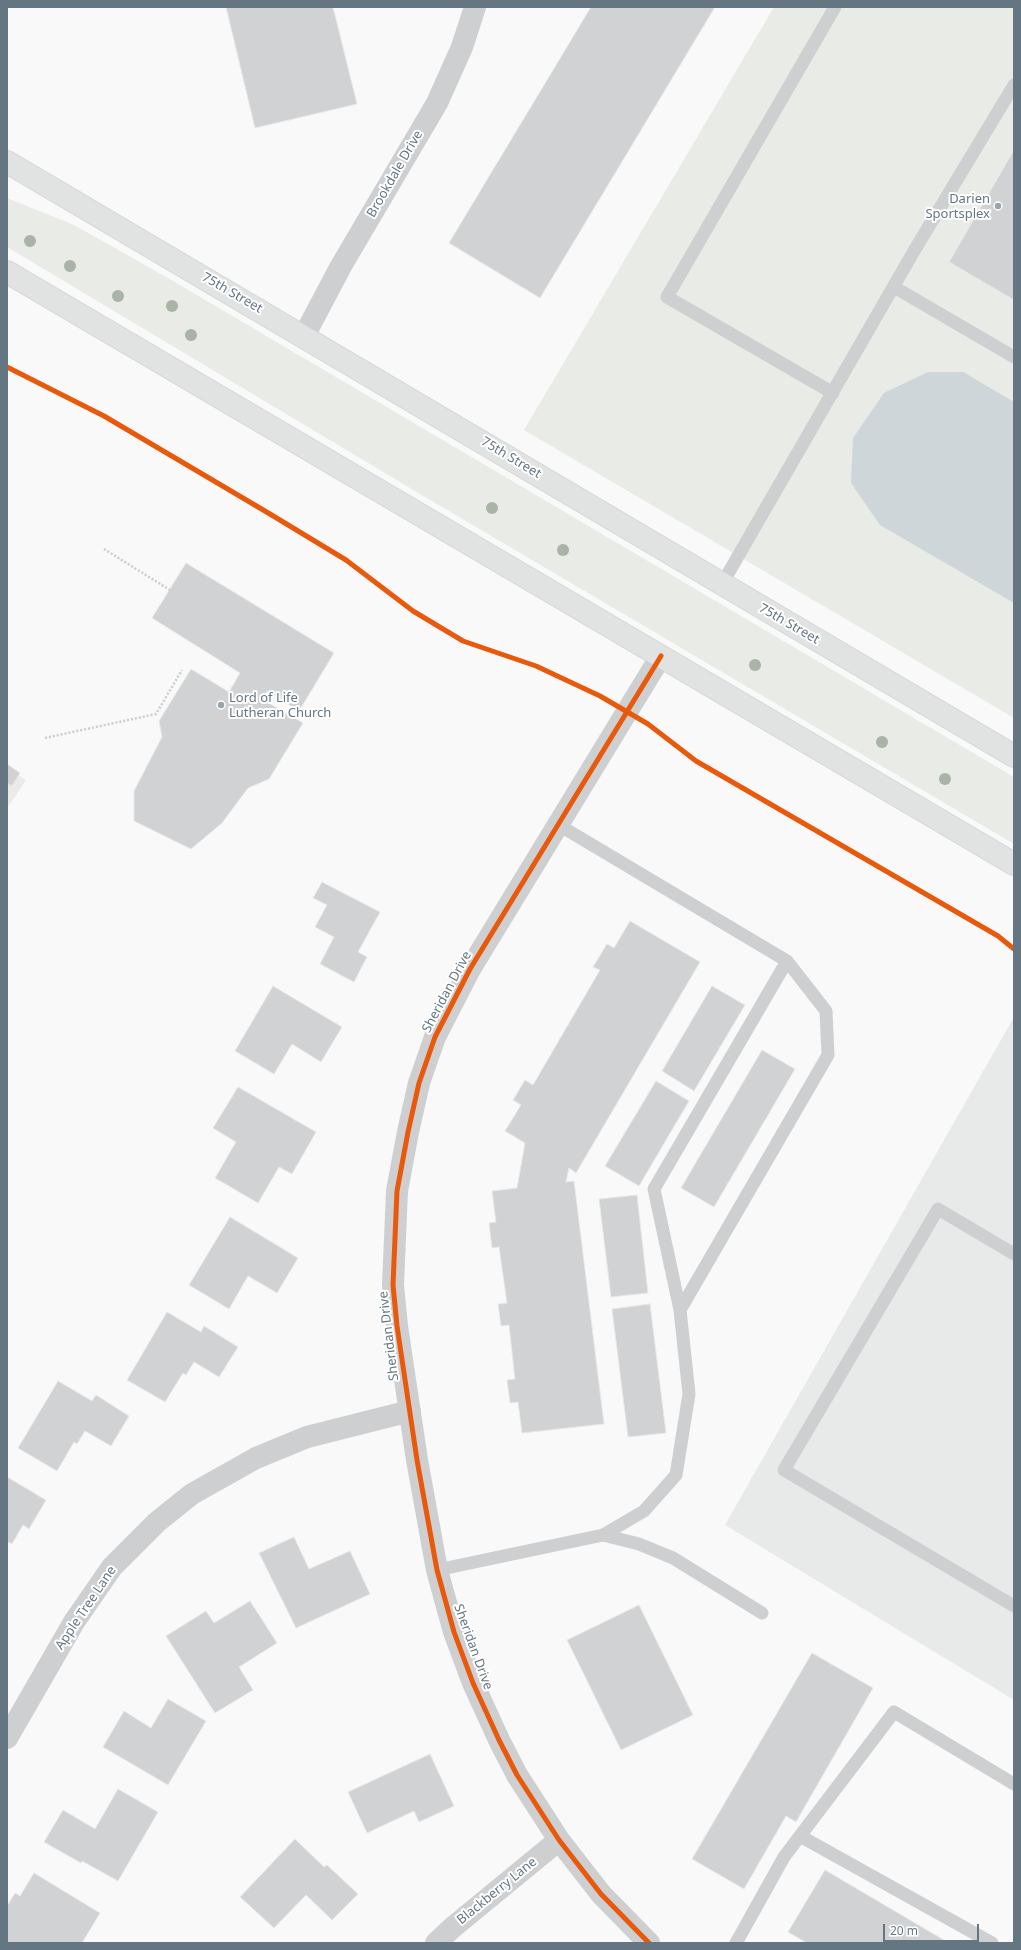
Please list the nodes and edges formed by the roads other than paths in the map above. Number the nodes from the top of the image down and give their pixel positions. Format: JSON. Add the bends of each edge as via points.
{"nodes":[{"id":1,"x":475,"y":7,"type":"edge"},
{"id":2,"x":835,"y":7,"type":"edge"},
{"id":3,"x":1014,"y":85,"type":"edge"},
{"id":4,"x":7,"y":162,"type":"edge"},
{"id":5,"x":7,"y":272,"type":"edge"},
{"id":6,"x":894,"y":287,"type":"junction"},
{"id":7,"x":304,"y":336,"type":"junction"},
{"id":8,"x":1014,"y":357,"type":"edge"},
{"id":9,"x":833,"y":393,"type":"junction"},
{"id":10,"x":722,"y":584,"type":"junction"},
{"id":11,"x":661,"y":656,"type":"junction"},
{"id":12,"x":1014,"y":756,"type":"edge"},
{"id":13,"x":557,"y":824,"type":"junction"},
{"id":14,"x":1014,"y":864,"type":"edge"},
{"id":15,"x":787,"y":962,"type":"junction"},
{"id":16,"x":1014,"y":1254,"type":"edge"},
{"id":17,"x":680,"y":1310,"type":"junction"},
{"id":18,"x":410,"y":1411,"type":"junction"},
{"id":19,"x":603,"y":1535,"type":"junction"},
{"id":20,"x":437,"y":1570,"type":"junction"},
{"id":21,"x":1014,"y":1606,"type":"edge"},
{"id":22,"x":762,"y":1613,"type":"dead end"},
{"id":23,"x":7,"y":1738,"type":"edge"},
{"id":24,"x":1014,"y":1784,"type":"edge"},
{"id":25,"x":800,"y":1836,"type":"junction"},
{"id":26,"x":559,"y":1840,"type":"junction"},
{"id":27,"x":436,"y":1943,"type":"edge"},
{"id":28,"x":649,"y":1943,"type":"edge"},
{"id":29,"x":736,"y":1943,"type":"edge"},
{"id":30,"x":992,"y":1943,"type":"edge"}],
"edges":[{"from":1,"to":7,"type":"street","name":"Brookdale Drive","via":[[462,47],[437,103],[341,266]]},
{"from":2,"to":9,"type":"lane","via":[[667,297]]},
{"from":3,"to":6,"type":"lane"},
{"from":4,"to":7,"type":"main road","name":"75th Street"},
{"from":5,"to":11,"type":"main road"},
{"from":6,"to":8,"type":"lane"},
{"from":6,"to":9,"type":"lane"},
{"from":7,"to":10,"type":"main road","name":"75th Street"},
{"from":9,"to":10,"type":"lane"},
{"from":10,"to":12,"type":"main road","name":"75th Street"},
{"from":11,"to":13,"type":"street","name":"Sheridan Drive"},
{"from":11,"to":14,"type":"main road"},
{"from":13,"to":15,"type":"lane"},
{"from":13,"to":18,"type":"street","name":"Sheridan Drive","via":[[456,995],[435,1037],[419,1083],[397,1191],[394,1247],[393,1285],[397,1326]]},
{"from":15,"to":17,"type":"lane","via":[[654,1189]]},
{"from":15,"to":17,"type":"lane","via":[[826,1011],[828,1055]]},
{"from":16,"to":21,"type":"lane","via":[[938,1209],[784,1470]]},
{"from":17,"to":19,"type":"lane","via":[[689,1394],[676,1475],[644,1511]]},
{"from":18,"to":20,"type":"street","name":"Sheridan Drive"},
{"from":18,"to":23,"type":"street","name":"Apple Tree Lane","via":[[307,1437],[256,1458],[192,1494],[157,1522],[112,1567],[74,1622]]},
{"from":19,"to":20,"type":"lane"},
{"from":19,"to":22,"type":"lane","via":[[639,1544],[673,1558]]},
{"from":20,"to":26,"type":"street","name":"Sheridan Drive","via":[[454,1632],[498,1740],[517,1775]]},
{"from":24,"to":25,"type":"lane","via":[[894,1712]]},
{"from":25,"to":29,"type":"lane","via":[[784,1857]]},
{"from":25,"to":30,"type":"lane"},
{"from":26,"to":27,"type":"street","name":"Blackberry Lane"},
{"from":26,"to":28,"type":"street","name":"Sheridan Drive","via":[[601,1894]]}]}
